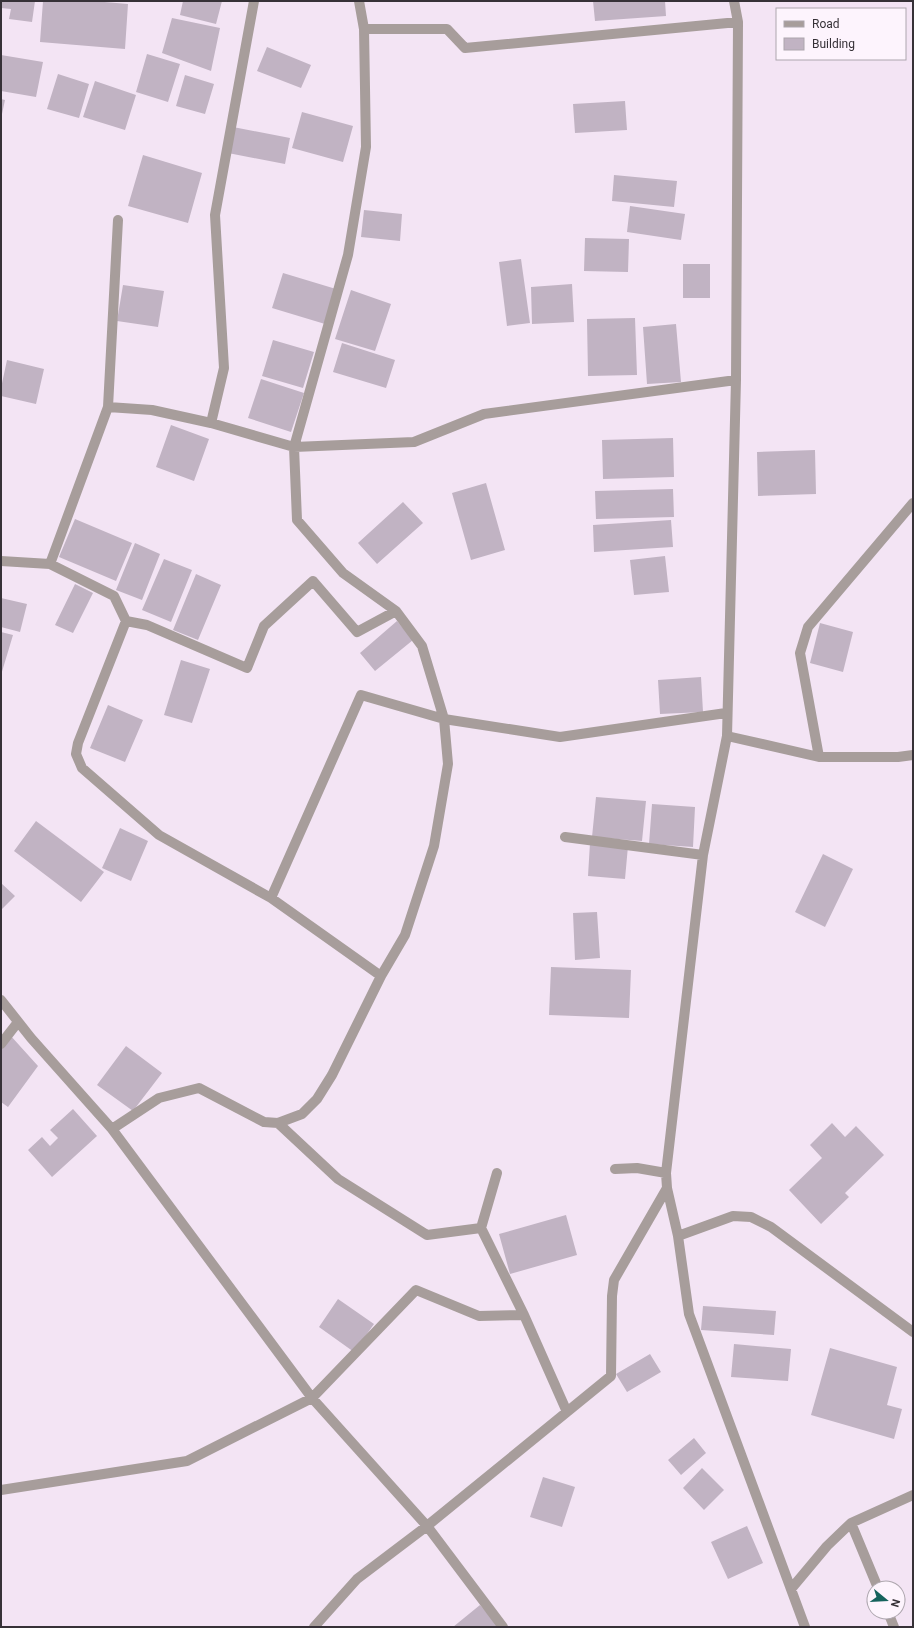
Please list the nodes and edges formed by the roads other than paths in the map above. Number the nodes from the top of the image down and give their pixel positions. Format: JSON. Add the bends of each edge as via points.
{"nodes":[{"id":1,"x":254,"y":1,"type":"edge"},
{"id":2,"x":359,"y":1,"type":"edge"},
{"id":3,"x":734,"y":1,"type":"edge"},
{"id":4,"x":738,"y":22,"type":"junction"},
{"id":5,"x":364,"y":30,"type":"junction"},
{"id":6,"x":118,"y":220,"type":"dead end"},
{"id":7,"x":736,"y":380,"type":"junction"},
{"id":8,"x":108,"y":407,"type":"junction"},
{"id":9,"x":211,"y":423,"type":"junction"},
{"id":10,"x":294,"y":447,"type":"junction"},
{"id":11,"x":913,"y":503,"type":"edge"},
{"id":12,"x":1,"y":561,"type":"edge"},
{"id":13,"x":50,"y":564,"type":"junction"},
{"id":14,"x":396,"y":611,"type":"junction"},
{"id":15,"x":126,"y":621,"type":"junction"},
{"id":16,"x":726,"y":713,"type":"junction"},
{"id":17,"x":444,"y":719,"type":"junction"},
{"id":18,"x":727,"y":736,"type":"junction"},
{"id":19,"x":913,"y":755,"type":"edge"},
{"id":20,"x":819,"y":757,"type":"junction"},
{"id":21,"x":564,"y":837,"type":"dead end"},
{"id":22,"x":703,"y":855,"type":"junction"},
{"id":23,"x":271,"y":898,"type":"junction"},
{"id":24,"x":381,"y":976,"type":"junction"},
{"id":25,"x":1,"y":1000,"type":"edge"},
{"id":26,"x":18,"y":1022,"type":"junction"},
{"id":27,"x":1,"y":1044,"type":"edge"},
{"id":28,"x":278,"y":1123,"type":"junction"},
{"id":29,"x":112,"y":1129,"type":"junction"},
{"id":30,"x":615,"y":1168,"type":"dead end"},
{"id":31,"x":497,"y":1173,"type":"dead end"},
{"id":32,"x":666,"y":1173,"type":"junction"},
{"id":33,"x":667,"y":1188,"type":"junction"},
{"id":34,"x":481,"y":1228,"type":"junction"},
{"id":35,"x":678,"y":1236,"type":"junction"},
{"id":36,"x":524,"y":1315,"type":"junction"},
{"id":37,"x":913,"y":1332,"type":"edge"},
{"id":38,"x":312,"y":1398,"type":"junction"},
{"id":39,"x":567,"y":1412,"type":"junction"},
{"id":40,"x":1,"y":1490,"type":"edge"},
{"id":41,"x":913,"y":1495,"type":"edge"},
{"id":42,"x":852,"y":1523,"type":"junction"},
{"id":43,"x":427,"y":1526,"type":"junction"},
{"id":44,"x":875,"y":1580,"type":"edge"},
{"id":45,"x":791,"y":1589,"type":"junction"},
{"id":46,"x":314,"y":1627,"type":"edge"},
{"id":47,"x":503,"y":1627,"type":"edge"},
{"id":48,"x":805,"y":1627,"type":"edge"}],
"edges":[{"from":1,"to":9,"type":"street","via":[[215,215],[224,368]]},
{"from":2,"to":5,"type":"street"},
{"from":3,"to":4,"type":"street"},
{"from":4,"to":5,"type":"street","via":[[466,48],[447,29]]},
{"from":4,"to":7,"type":"street"},
{"from":5,"to":10,"type":"street","via":[[366,147],[348,255]]},
{"from":6,"to":8,"type":"street"},
{"from":7,"to":10,"type":"street","via":[[484,414],[414,442]]},
{"from":7,"to":16,"type":"street"},
{"from":8,"to":9,"type":"street","via":[[152,410]]},
{"from":8,"to":13,"type":"street"},
{"from":9,"to":10,"type":"street"},
{"from":10,"to":14,"type":"street","via":[[297,520],[343,573]]},
{"from":11,"to":20,"type":"street","via":[[808,627],[800,653]]},
{"from":12,"to":13,"type":"street"},
{"from":13,"to":15,"type":"street","via":[[114,596]]},
{"from":14,"to":15,"type":"street","via":[[357,632],[313,581],[264,626],[246,668],[147,625]]},
{"from":14,"to":17,"type":"street","via":[[422,646]]},
{"from":15,"to":23,"type":"street","via":[[78,743],[76,754],[82,768],[159,835]]},
{"from":16,"to":17,"type":"street","via":[[560,737]]},
{"from":16,"to":18,"type":"street"},
{"from":17,"to":23,"type":"street","via":[[361,694]]},
{"from":17,"to":24,"type":"street","via":[[448,764],[434,846],[405,936]]},
{"from":18,"to":20,"type":"street"},
{"from":18,"to":22,"type":"street"},
{"from":19,"to":20,"type":"street"},
{"from":21,"to":22,"type":"street"},
{"from":22,"to":32,"type":"street"},
{"from":23,"to":24,"type":"street"},
{"from":24,"to":28,"type":"street","via":[[332,1075],[317,1099],[302,1114]]},
{"from":25,"to":26,"type":"street"},
{"from":26,"to":27,"type":"street"},
{"from":26,"to":29,"type":"street"},
{"from":28,"to":29,"type":"street","via":[[264,1122],[200,1088],[159,1098]]},
{"from":28,"to":34,"type":"street","via":[[338,1179],[427,1235]]},
{"from":29,"to":38,"type":"street"},
{"from":30,"to":32,"type":"street","via":[[636,1168]]},
{"from":31,"to":34,"type":"street"},
{"from":32,"to":33,"type":"street"},
{"from":33,"to":35,"type":"street"},
{"from":33,"to":39,"type":"street","via":[[614,1280],[611,1376]]},
{"from":34,"to":36,"type":"street"},
{"from":35,"to":37,"type":"street","via":[[733,1216],[751,1218],[771,1227]]},
{"from":35,"to":45,"type":"street","via":[[689,1314]]},
{"from":36,"to":38,"type":"street","via":[[479,1316],[416,1290]]},
{"from":36,"to":39,"type":"street"},
{"from":38,"to":40,"type":"street","via":[[187,1461]]},
{"from":38,"to":43,"type":"street"},
{"from":39,"to":43,"type":"street"},
{"from":41,"to":42,"type":"street"},
{"from":42,"to":44,"type":"street"},
{"from":42,"to":45,"type":"street","via":[[827,1546]]},
{"from":43,"to":46,"type":"street","via":[[357,1579]]},
{"from":43,"to":47,"type":"street"},
{"from":45,"to":48,"type":"street"}]}
